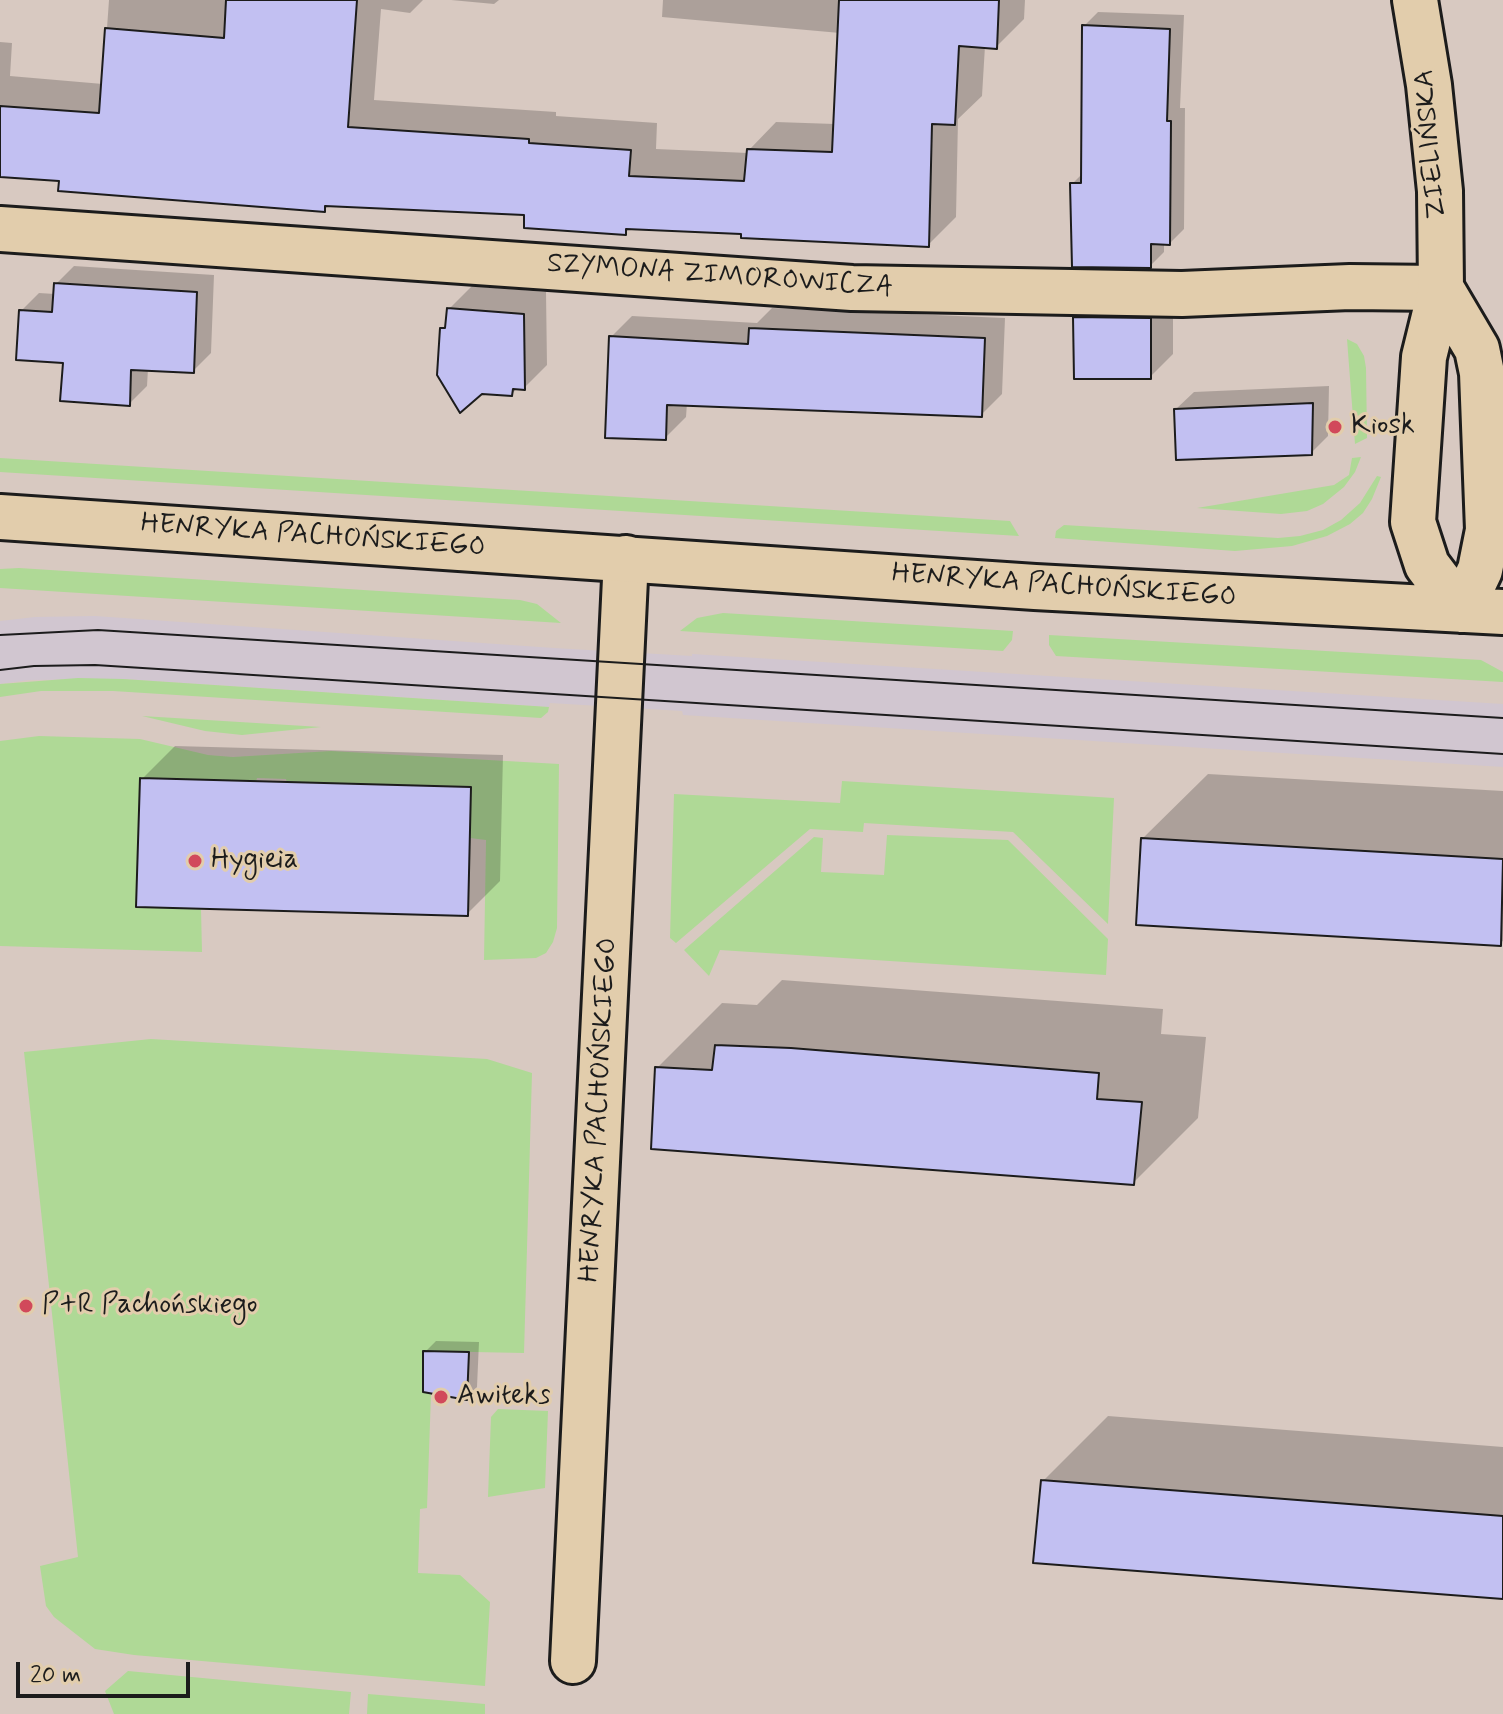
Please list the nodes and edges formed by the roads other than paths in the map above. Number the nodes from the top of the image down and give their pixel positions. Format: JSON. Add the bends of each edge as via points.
{"nodes":[{"id":1,"x":1415,"y":0,"type":"edge"},
{"id":2,"x":0,"y":229,"type":"edge"},
{"id":3,"x":1441,"y":288,"type":"junction"},
{"id":4,"x":0,"y":517,"type":"edge"},
{"id":5,"x":626,"y":558,"type":"junction"},
{"id":6,"x":1482,"y":611,"type":"edge"},
{"id":7,"x":573,"y":1661,"type":"dead end"}],
"edges":[{"from":1,"to":3,"type":"street","name":"ZIELIŃSKA","via":[[1440,191]]},
{"from":2,"to":3,"type":"street","name":"SZYMONA ZIMOROWICZA","via":[[852,288],[1182,294]]},
{"from":3,"to":6,"type":"street","name":"ZIELIŃSKA","via":[[1477,349],[1482,373],[1488,530],[1480,570]]},
{"from":3,"to":6,"type":"street","name":"ZIELIŃSKA","via":[[1424,357],[1413,522],[1427,565]]},
{"from":4,"to":5,"type":"street","name":"HENRYKA PACHOŃSKIEGO"},
{"from":5,"to":6,"type":"street","name":"HENRYKA PACHOŃSKIEGO"},
{"from":5,"to":7,"type":"street","name":"HENRYKA PACHOŃSKIEGO"}]}
